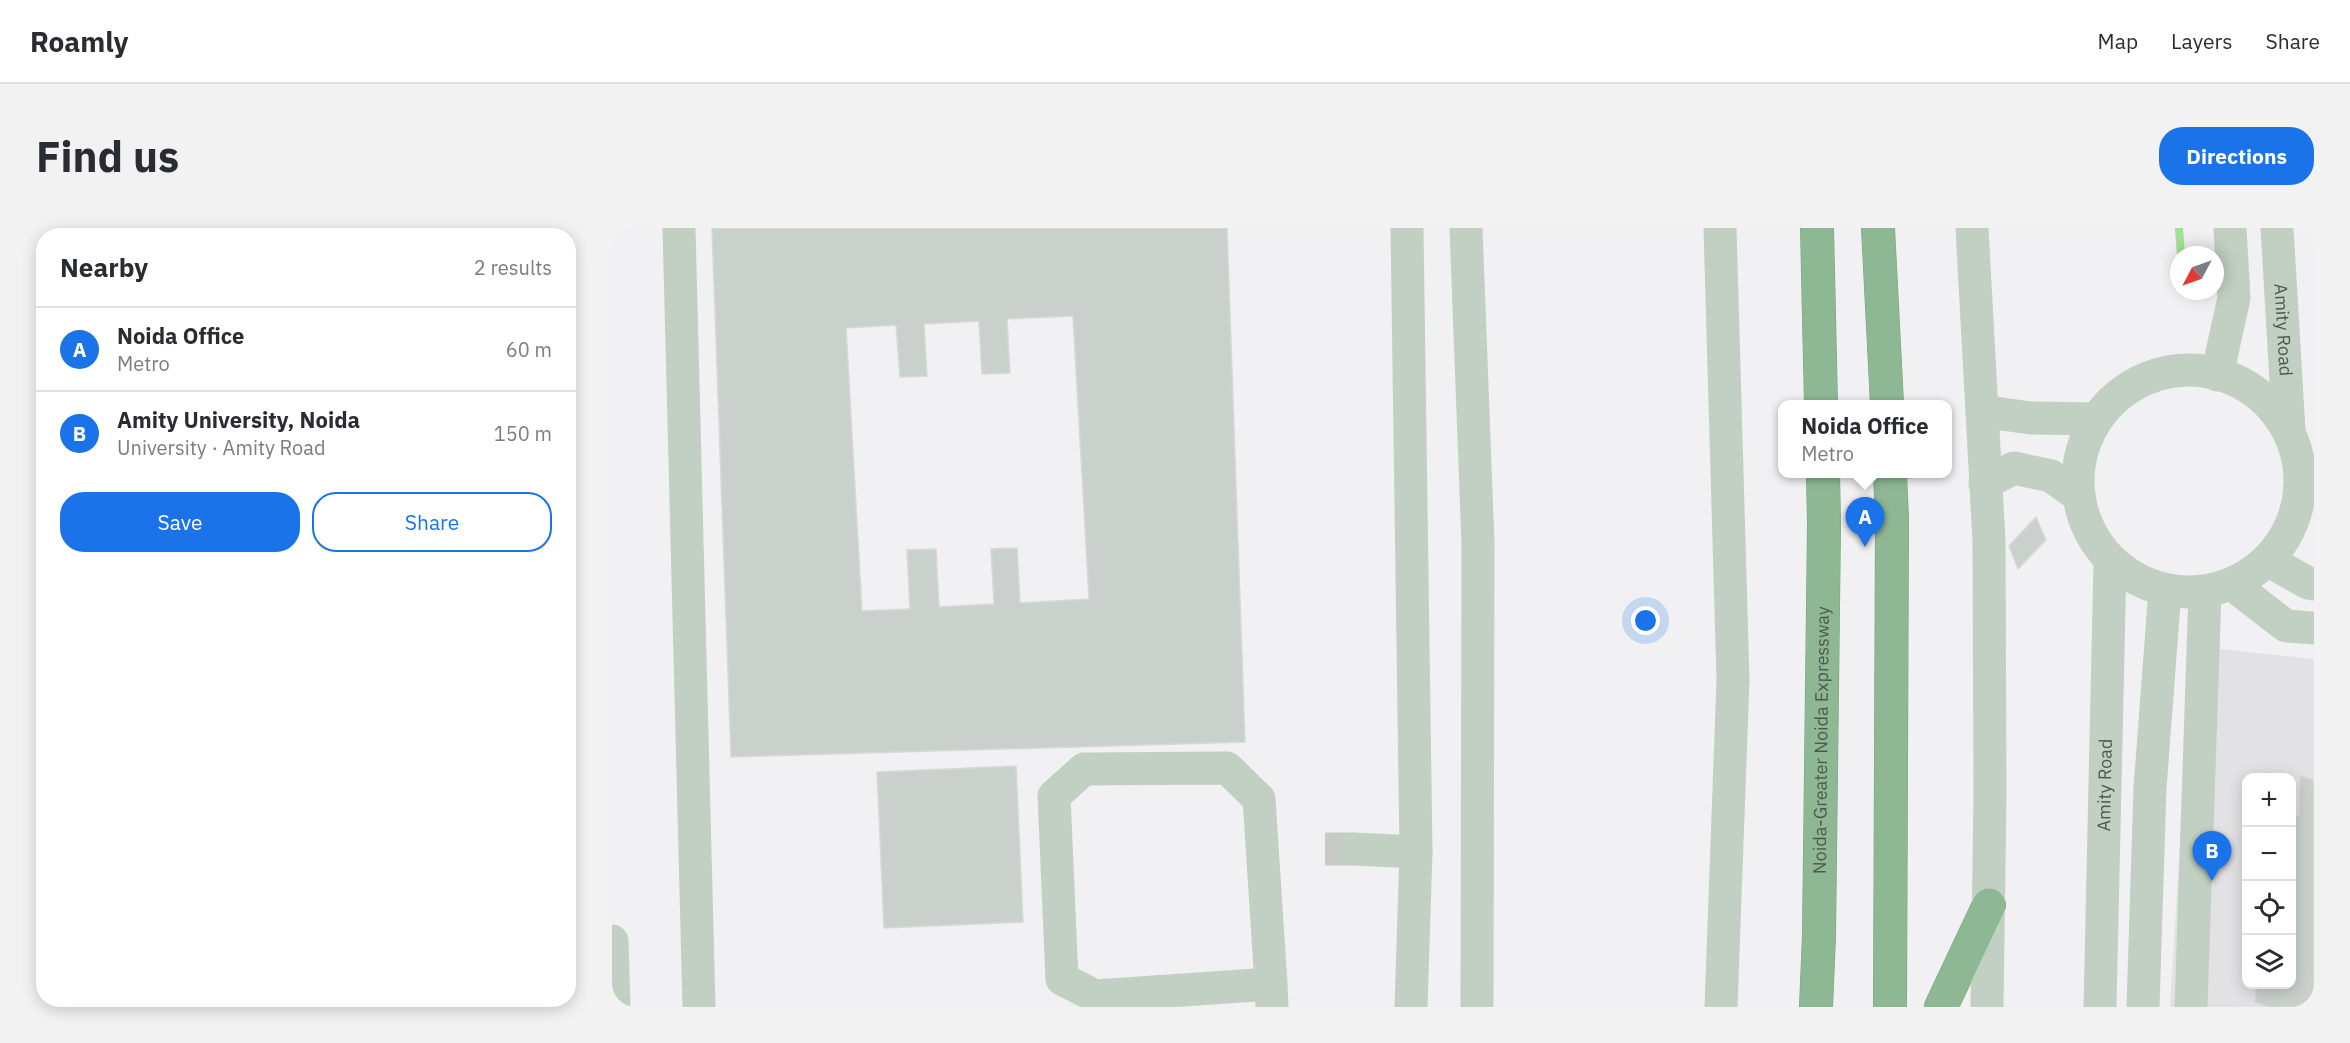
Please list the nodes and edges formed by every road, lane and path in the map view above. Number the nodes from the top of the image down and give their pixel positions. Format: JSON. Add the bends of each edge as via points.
{"nodes":[{"id":1,"x":679,"y":228,"type":"edge"},
{"id":2,"x":1407,"y":228,"type":"edge"},
{"id":3,"x":1467,"y":228,"type":"edge"},
{"id":4,"x":1720,"y":228,"type":"edge"},
{"id":5,"x":1817,"y":228,"type":"edge"},
{"id":6,"x":1878,"y":228,"type":"edge"},
{"id":7,"x":1972,"y":228,"type":"edge"},
{"id":8,"x":2230,"y":228,"type":"edge"},
{"id":9,"x":2277,"y":228,"type":"edge"},
{"id":10,"x":2217,"y":375,"type":"junction"},
{"id":11,"x":1821,"y":400,"type":"edge"},
{"id":12,"x":1887,"y":400,"type":"edge"},
{"id":13,"x":1982,"y":411,"type":"junction"},
{"id":14,"x":2097,"y":418,"type":"junction"},
{"id":15,"x":2289,"y":431,"type":"junction"},
{"id":16,"x":1823,"y":478,"type":"edge"},
{"id":17,"x":1890,"y":478,"type":"edge"},
{"id":18,"x":1985,"y":483,"type":"junction"},
{"id":19,"x":2079,"y":496,"type":"junction"},
{"id":20,"x":2306,"y":502,"type":"edge"},
{"id":21,"x":2269,"y":561,"type":"junction"},
{"id":22,"x":2110,"y":562,"type":"junction"},
{"id":23,"x":2314,"y":584,"type":"edge"},
{"id":24,"x":2219,"y":589,"type":"junction"},
{"id":25,"x":2165,"y":590,"type":"junction"},
{"id":26,"x":2314,"y":628,"type":"edge"},
{"id":27,"x":1354,"y":849,"type":"tunnel mouth"},
{"id":28,"x":1416,"y":852,"type":"junction"},
{"id":29,"x":1989,"y":905,"type":"junction"},
{"id":30,"x":612,"y":941,"type":"edge"},
{"id":31,"x":1271,"y":996,"type":"edge"},
{"id":32,"x":614,"y":1007,"type":"edge"},
{"id":33,"x":699,"y":1007,"type":"edge"},
{"id":34,"x":1411,"y":1007,"type":"edge"},
{"id":35,"x":1477,"y":1007,"type":"edge"},
{"id":36,"x":1721,"y":1007,"type":"edge"},
{"id":37,"x":1816,"y":1007,"type":"edge"},
{"id":38,"x":1890,"y":1007,"type":"edge"},
{"id":39,"x":1941,"y":1007,"type":"edge"},
{"id":40,"x":1988,"y":1007,"type":"edge"},
{"id":41,"x":2100,"y":1007,"type":"edge"},
{"id":42,"x":2143,"y":1007,"type":"edge"},
{"id":43,"x":2191,"y":1007,"type":"edge"}],
"edges":[{"from":1,"to":33,"type":"street"},
{"from":2,"to":28,"type":"street"},
{"from":3,"to":35,"type":"street","via":[[1478,544]]},
{"from":4,"to":36,"type":"street","via":[[1734,680]]},
{"from":5,"to":11,"type":"highway"},
{"from":6,"to":12,"type":"highway"},
{"from":7,"to":13,"type":"street"},
{"from":8,"to":10,"type":"street","via":[[2234,298]]},
{"from":9,"to":15,"type":"street","name":"Amity Road"},
{"from":10,"to":14,"type":"street","via":[[2187,369],[2144,378],[2108,402]]},
{"from":10,"to":15,"type":"street","via":[[2230,377],[2268,401]]},
{"from":13,"to":14,"type":"street","via":[[2030,418]]},
{"from":13,"to":18,"type":"street"},
{"from":14,"to":19,"type":"street","via":[[2084,439],[2076,483]]},
{"from":15,"to":20,"type":"street"},
{"from":16,"to":37,"type":"highway","name":"Noida-Greater Noida Expressway"},
{"from":17,"to":38,"type":"highway"},
{"from":18,"to":19,"type":"street","via":[[2014,468],[2051,476]]},
{"from":18,"to":29,"type":"street","via":[[1989,553]]},
{"from":19,"to":22,"type":"street","via":[[2085,525]]},
{"from":20,"to":21,"type":"street"},
{"from":21,"to":23,"type":"street"},
{"from":21,"to":24,"type":"street"},
{"from":22,"to":25,"type":"street","via":[[2147,586]]},
{"from":22,"to":41,"type":"street","name":"Amity Road"},
{"from":24,"to":25,"type":"street"},
{"from":24,"to":26,"type":"street","via":[[2286,626]]},
{"from":24,"to":43,"type":"street"},
{"from":25,"to":42,"type":"street","via":[[2150,788]]},
{"from":27,"to":28,"type":"street"},
{"from":28,"to":34,"type":"street"},
{"from":29,"to":39,"type":"highway"},
{"from":29,"to":40,"type":"street"},
{"from":30,"to":32,"type":"street"},
{"from":31,"to":31,"type":"street","via":[[1259,799],[1227,768],[1084,769],[1054,796],[1062,979],[1095,996]]}]}
